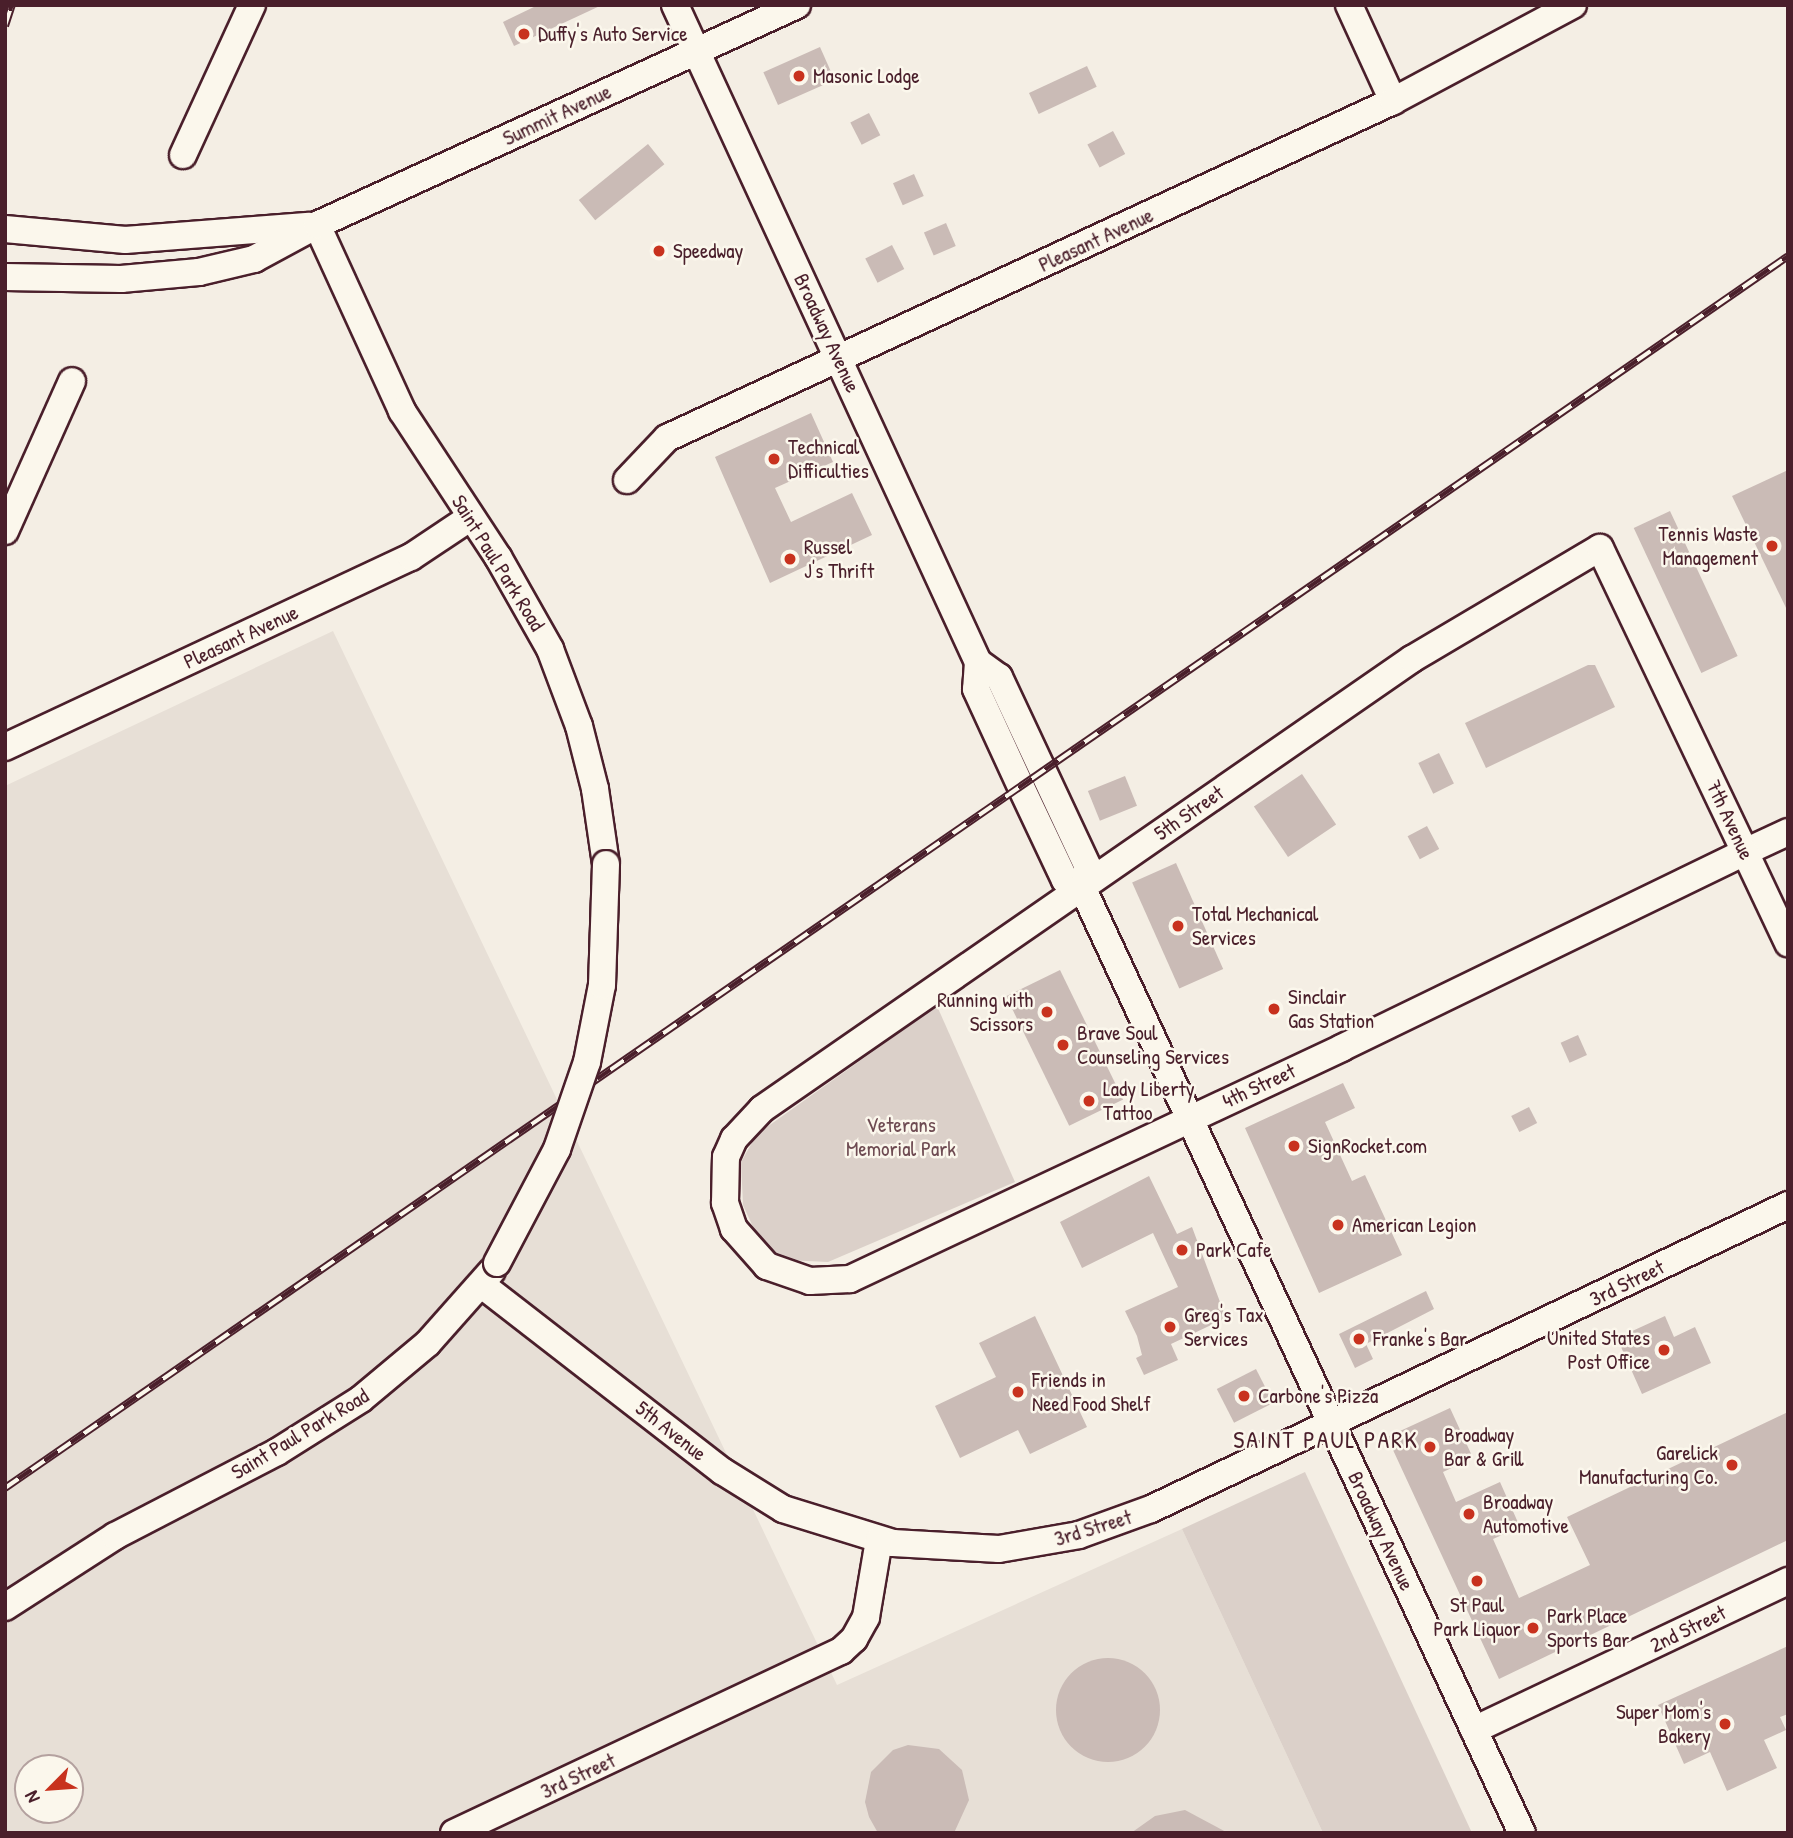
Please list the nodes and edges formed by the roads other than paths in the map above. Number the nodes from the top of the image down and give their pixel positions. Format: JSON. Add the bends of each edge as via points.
{"nodes":[{"id":1,"x":252,"y":5,"type":"edge"},
{"id":2,"x":675,"y":5,"type":"edge"},
{"id":3,"x":797,"y":5,"type":"edge"},
{"id":4,"x":1349,"y":5,"type":"edge"},
{"id":5,"x":1573,"y":5,"type":"edge"},
{"id":6,"x":696,"y":50,"type":"junction"},
{"id":7,"x":1393,"y":101,"type":"junction"},
{"id":8,"x":183,"y":155,"type":"dead end"},
{"id":9,"x":317,"y":225,"type":"junction"},
{"id":10,"x":5,"y":229,"type":"edge"},
{"id":11,"x":5,"y":277,"type":"edge"},
{"id":12,"x":838,"y":358,"type":"junction"},
{"id":13,"x":72,"y":381,"type":"dead end"},
{"id":14,"x":627,"y":480,"type":"dead end"},
{"id":15,"x":471,"y":517,"type":"junction"},
{"id":16,"x":5,"y":531,"type":"edge"},
{"id":17,"x":1671,"y":697,"type":"joint"},
{"id":18,"x":5,"y":747,"type":"edge"},
{"id":19,"x":1788,"y":832,"type":"edge"},
{"id":20,"x":1745,"y":852,"type":"junction"},
{"id":21,"x":1082,"y":887,"type":"junction"},
{"id":22,"x":1788,"y":943,"type":"edge"},
{"id":23,"x":1189,"y":1119,"type":"junction"},
{"id":24,"x":1788,"y":1205,"type":"edge"},
{"id":25,"x":734,"y":1230,"type":"joint"},
{"id":26,"x":482,"y":1285,"type":"junction"},
{"id":27,"x":1331,"y":1424,"type":"junction"},
{"id":28,"x":879,"y":1540,"type":"junction"},
{"id":29,"x":1788,"y":1581,"type":"edge"},
{"id":30,"x":5,"y":1607,"type":"edge"},
{"id":31,"x":1474,"y":1730,"type":"junction"},
{"id":32,"x":454,"y":1833,"type":"edge"},
{"id":33,"x":1521,"y":1833,"type":"edge"}],
"edges":[{"from":1,"to":8,"type":"street"},
{"from":2,"to":6,"type":"street","name":"Broadway Avenue"},
{"from":3,"to":6,"type":"street","name":"Summit Avenue"},
{"from":4,"to":7,"type":"street"},
{"from":5,"to":7,"type":"street","name":"Pleasant Avenue"},
{"from":6,"to":9,"type":"street","name":"Summit Avenue"},
{"from":6,"to":12,"type":"street","name":"Broadway Avenue"},
{"from":7,"to":12,"type":"street","name":"Pleasant Avenue"},
{"from":9,"to":10,"type":"street","name":"Summit Avenue","via":[[125,240]]},
{"from":9,"to":11,"type":"street","name":"Summit Avenue","via":[[254,259],[199,272],[92,281]]},
{"from":9,"to":15,"type":"street","name":"Saint Paul Park Road","via":[[402,411]]},
{"from":12,"to":14,"type":"street","name":"Pleasant Avenue","via":[[667,438]]},
{"from":12,"to":21,"type":"street","name":"Broadway Avenue","via":[[978,662],[999,677],[1088,867]]},
{"from":13,"to":16,"type":"street"},
{"from":15,"to":18,"type":"street","name":"Pleasant Avenue","via":[[411,557]]},
{"from":15,"to":26,"type":"street","name":"Saint Paul Park Road","bridge":true,"via":[[521,593],[562,674],[595,789],[606,864],[602,985],[587,1062],[557,1149]]},
{"from":17,"to":20,"type":"street","name":"7th Avenue"},
{"from":17,"to":21,"type":"street","name":"5th Street","via":[[1600,548],[1412,659]]},
{"from":19,"to":20,"type":"street","name":"4th Street"},
{"from":20,"to":22,"type":"street","name":"7th Avenue"},
{"from":20,"to":23,"type":"street","name":"4th Street"},
{"from":21,"to":23,"type":"street","name":"Broadway Avenue"},
{"from":21,"to":25,"type":"street","name":"5th Street","via":[[747,1123],[726,1157],[723,1179]]},
{"from":23,"to":25,"type":"street","name":"4th Street","via":[[850,1279],[829,1282],[788,1275],[767,1266]]},
{"from":23,"to":27,"type":"street","name":"Broadway Avenue"},
{"from":24,"to":27,"type":"street","name":"3rd Street"},
{"from":26,"to":28,"type":"street","name":"5th Avenue","via":[[746,1488],[800,1516]]},
{"from":26,"to":30,"type":"street","name":"Saint Paul Park Road","via":[[411,1358],[331,1420],[115,1536]]},
{"from":27,"to":28,"type":"street","name":"3rd Street","via":[[1151,1509],[1079,1535],[978,1549]]},
{"from":27,"to":31,"type":"street","name":"Broadway Avenue"},
{"from":28,"to":32,"type":"street","name":"3rd Street","via":[[866,1617],[855,1639],[841,1651]]},
{"from":29,"to":31,"type":"street","name":"2nd Street"},
{"from":31,"to":33,"type":"street","name":"Broadway Avenue"}]}
